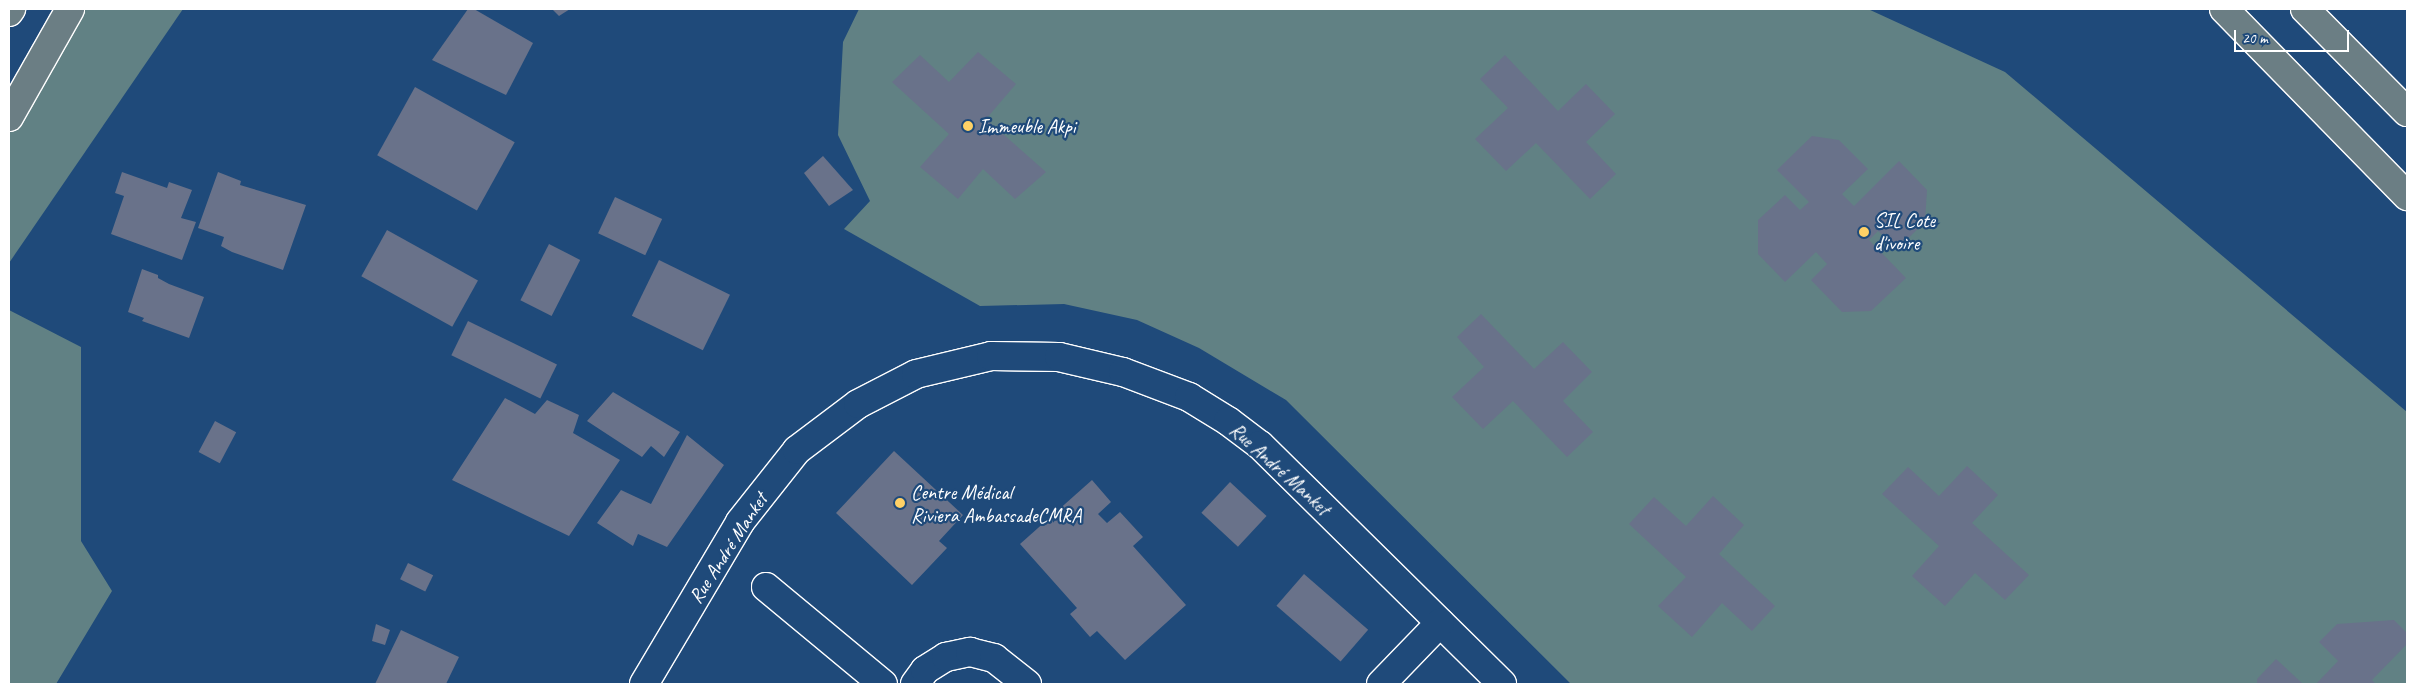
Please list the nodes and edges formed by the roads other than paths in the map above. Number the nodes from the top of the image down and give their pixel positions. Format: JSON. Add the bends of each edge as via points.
{"nodes":[{"id":1,"x":11,"y":9,"type":"edge"},
{"id":2,"x":70,"y":9,"type":"edge"},
{"id":3,"x":2224,"y":9,"type":"edge"},
{"id":4,"x":2305,"y":9,"type":"edge"},
{"id":5,"x":9,"y":12,"type":"edge"},
{"id":6,"x":2407,"y":112,"type":"edge"},
{"id":7,"x":9,"y":117,"type":"edge"},
{"id":8,"x":2407,"y":196,"type":"edge"},
{"id":9,"x":766,"y":587,"type":"dead end"},
{"id":10,"x":1440,"y":623,"type":"junction"},
{"id":11,"x":644,"y":684,"type":"edge"},
{"id":12,"x":883,"y":684,"type":"edge"},
{"id":13,"x":914,"y":684,"type":"edge"},
{"id":14,"x":1027,"y":684,"type":"edge"},
{"id":15,"x":1381,"y":684,"type":"edge"},
{"id":16,"x":1502,"y":684,"type":"edge"}],
"edges":[{"from":1,"to":5,"type":"main road"},
{"from":2,"to":7,"type":"main road"},
{"from":3,"to":8,"type":"main road"},
{"from":4,"to":6,"type":"main road"},
{"from":9,"to":12,"type":"street"},
{"from":10,"to":11,"type":"street","name":"Rue André Manket","via":[[1260,445],[1188,397],[1123,372],[1059,357],[991,356],[916,374],[858,404],[797,450],[740,522]]},
{"from":10,"to":15,"type":"street"},
{"from":10,"to":16,"type":"street","name":"Rue André Manket"},
{"from":13,"to":14,"type":"street","via":[[924,670],[946,657],[970,652],[994,658]]}]}
